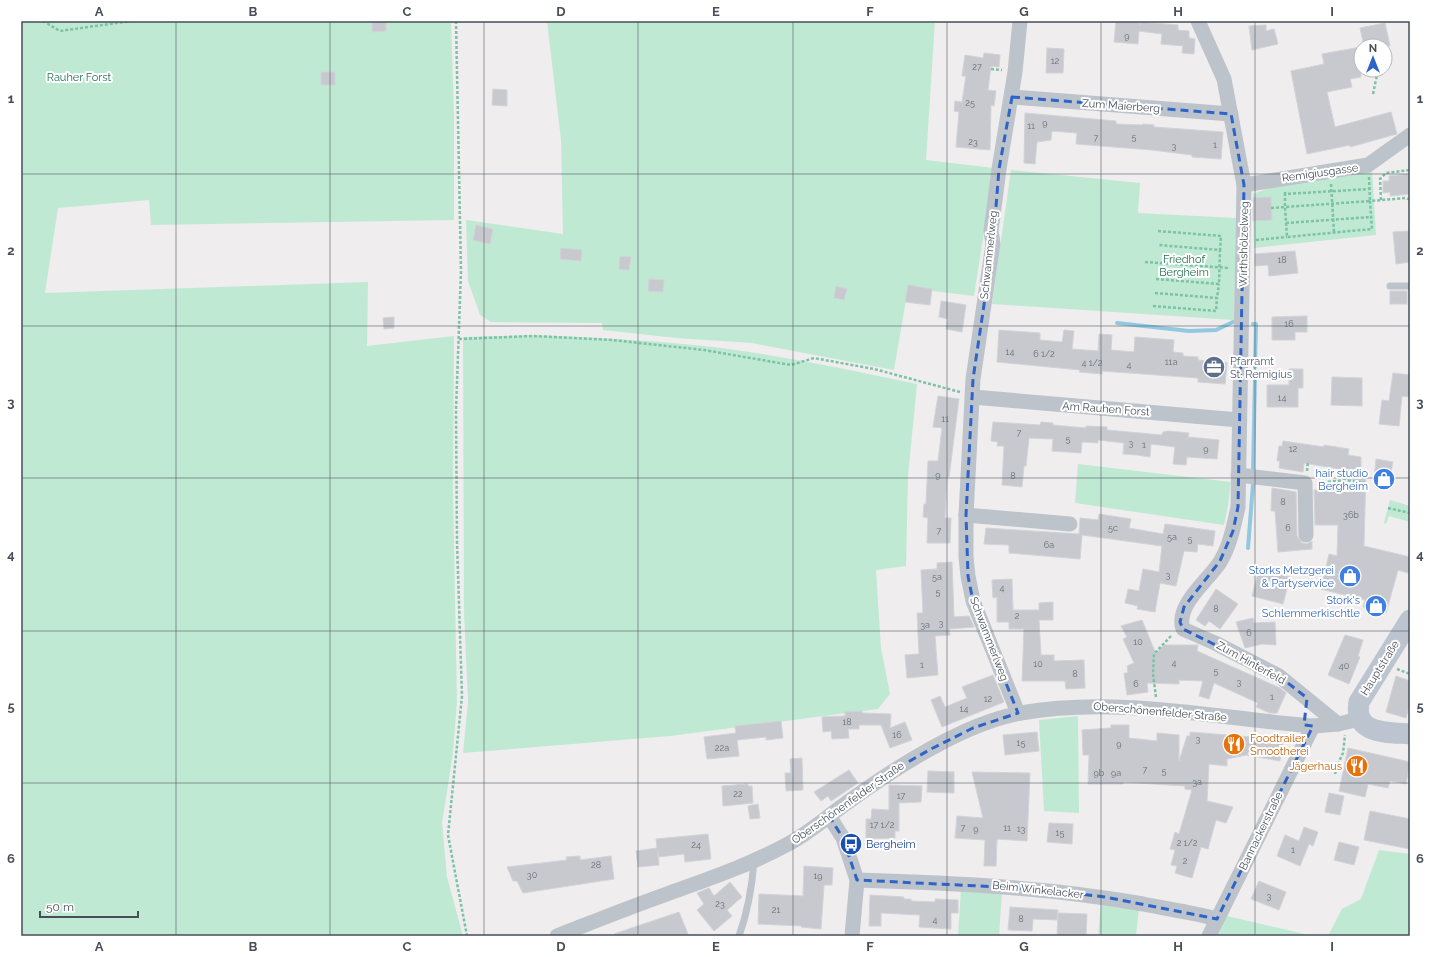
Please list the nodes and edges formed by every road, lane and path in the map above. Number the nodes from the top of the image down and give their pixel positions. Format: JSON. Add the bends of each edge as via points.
{"nodes":[{"id":1,"x":43,"y":21,"type":"edge"},
{"id":2,"x":131,"y":21,"type":"edge"},
{"id":3,"x":456,"y":21,"type":"edge"},
{"id":4,"x":1020,"y":21,"type":"edge"},
{"id":5,"x":1198,"y":21,"type":"edge"},
{"id":6,"x":1376,"y":78,"type":"edge"},
{"id":7,"x":1373,"y":94,"type":"dead end"},
{"id":8,"x":1012,"y":97,"type":"junction"},
{"id":9,"x":1231,"y":114,"type":"junction"},
{"id":10,"x":1410,"y":134,"type":"edge"},
{"id":11,"x":1410,"y":170,"type":"edge"},
{"id":12,"x":1369,"y":175,"type":"dead end"},
{"id":13,"x":1369,"y":180,"type":"junction"},
{"id":14,"x":1362,"y":181,"type":"dead end"},
{"id":15,"x":1331,"y":183,"type":"junction"},
{"id":16,"x":1338,"y":183,"type":"dead end"},
{"id":17,"x":1323,"y":184,"type":"dead end"},
{"id":18,"x":1244,"y":185,"type":"junction"},
{"id":19,"x":1285,"y":187,"type":"dead end"},
{"id":20,"x":1370,"y":189,"type":"junction"},
{"id":21,"x":1331,"y":191,"type":"junction"},
{"id":22,"x":1285,"y":193,"type":"junction"},
{"id":23,"x":1381,"y":200,"type":"junction"},
{"id":24,"x":1410,"y":200,"type":"edge"},
{"id":25,"x":1370,"y":201,"type":"junction"},
{"id":26,"x":1332,"y":204,"type":"junction"},
{"id":27,"x":1285,"y":207,"type":"junction"},
{"id":28,"x":1271,"y":208,"type":"dead end"},
{"id":29,"x":1371,"y":217,"type":"junction"},
{"id":30,"x":1333,"y":220,"type":"junction"},
{"id":31,"x":1286,"y":223,"type":"junction"},
{"id":32,"x":1158,"y":231,"type":"dead end"},
{"id":33,"x":1334,"y":232,"type":"junction"},
{"id":34,"x":1287,"y":237,"type":"junction"},
{"id":35,"x":1244,"y":241,"type":"junction"},
{"id":36,"x":1158,"y":245,"type":"dead end"},
{"id":37,"x":1220,"y":250,"type":"junction"},
{"id":38,"x":1145,"y":262,"type":"dead end"},
{"id":39,"x":1220,"y":268,"type":"junction"},
{"id":40,"x":1244,"y":269,"type":"junction"},
{"id":41,"x":1156,"y":279,"type":"dead end"},
{"id":42,"x":1219,"y":284,"type":"junction"},
{"id":43,"x":1390,"y":286,"type":"dead end"},
{"id":44,"x":1410,"y":286,"type":"edge"},
{"id":45,"x":1155,"y":293,"type":"dead end"},
{"id":46,"x":1217,"y":298,"type":"junction"},
{"id":47,"x":1153,"y":306,"type":"dead end"},
{"id":48,"x":459,"y":339,"type":"junction"},
{"id":49,"x":973,"y":397,"type":"junction"},
{"id":50,"x":1239,"y":420,"type":"junction"},
{"id":51,"x":1238,"y":475,"type":"junction"},
{"id":52,"x":1306,"y":483,"type":"junction"},
{"id":53,"x":1366,"y":483,"type":"dead end"},
{"id":54,"x":1388,"y":508,"type":"dead end"},
{"id":55,"x":1410,"y":513,"type":"edge"},
{"id":56,"x":966,"y":515,"type":"junction"},
{"id":57,"x":1070,"y":524,"type":"dead end"},
{"id":58,"x":1306,"y":535,"type":"dead end"},
{"id":59,"x":1410,"y":620,"type":"edge"},
{"id":60,"x":1182,"y":626,"type":"junction"},
{"id":61,"x":1307,"y":698,"type":"junction"},
{"id":62,"x":1157,"y":710,"type":"junction"},
{"id":63,"x":1018,"y":713,"type":"junction"},
{"id":64,"x":1348,"y":722,"type":"junction"},
{"id":65,"x":1296,"y":724,"type":"junction"},
{"id":66,"x":1313,"y":726,"type":"junction"},
{"id":67,"x":1410,"y":734,"type":"edge"},
{"id":68,"x":1336,"y":774,"type":"dead end"},
{"id":69,"x":829,"y":816,"type":"junction"},
{"id":70,"x":754,"y":861,"type":"junction"},
{"id":71,"x":856,"y":880,"type":"junction"},
{"id":72,"x":1217,"y":919,"type":"junction"},
{"id":73,"x":467,"y":936,"type":"edge"},
{"id":74,"x":557,"y":936,"type":"edge"},
{"id":75,"x":739,"y":936,"type":"edge"},
{"id":76,"x":852,"y":936,"type":"edge"},
{"id":77,"x":1209,"y":936,"type":"edge"}],
"edges":[{"from":1,"to":2,"type":"path","via":[[60,31]]},
{"from":3,"to":48,"type":"path","via":[[461,271]]},
{"from":4,"to":8,"type":"street","name":"Schwammerlweg"},
{"from":5,"to":9,"type":"street","name":"Wirthshölzelweg","via":[[1224,79]]},
{"from":6,"to":7,"type":"path"},
{"from":8,"to":9,"type":"street","name":"Zum Maierberg"},
{"from":8,"to":49,"type":"street","name":"Schwammerlweg","via":[[991,230],[993,244],[973,379]]},
{"from":9,"to":18,"type":"street","name":"Wirthshölzelweg"},
{"from":10,"to":18,"type":"street","name":"Remigiusgasse","via":[[1368,165]]},
{"from":11,"to":23,"type":"path","via":[[1386,173],[1380,179]]},
{"from":12,"to":13,"type":"path"},
{"from":13,"to":14,"type":"path"},
{"from":13,"to":20,"type":"path"},
{"from":15,"to":16,"type":"path"},
{"from":15,"to":17,"type":"path"},
{"from":15,"to":21,"type":"path"},
{"from":18,"to":35,"type":"street","name":"Wirthshölzelweg"},
{"from":19,"to":22,"type":"path"},
{"from":20,"to":21,"type":"path"},
{"from":20,"to":25,"type":"path"},
{"from":21,"to":22,"type":"path"},
{"from":21,"to":26,"type":"path"},
{"from":22,"to":27,"type":"path"},
{"from":23,"to":24,"type":"path"},
{"from":23,"to":25,"type":"path"},
{"from":25,"to":26,"type":"path"},
{"from":25,"to":29,"type":"path"},
{"from":26,"to":27,"type":"path"},
{"from":26,"to":30,"type":"path"},
{"from":27,"to":28,"type":"path"},
{"from":27,"to":31,"type":"path"},
{"from":29,"to":30,"type":"path"},
{"from":29,"to":33,"type":"path","via":[[1372,229]]},
{"from":30,"to":31,"type":"path"},
{"from":30,"to":33,"type":"path"},
{"from":31,"to":34,"type":"path"},
{"from":32,"to":37,"type":"path","via":[[1221,236]]},
{"from":33,"to":34,"type":"path"},
{"from":34,"to":35,"type":"path"},
{"from":35,"to":40,"type":"street","name":"Wirthshölzelweg"},
{"from":36,"to":37,"type":"path"},
{"from":37,"to":39,"type":"path"},
{"from":38,"to":39,"type":"path"},
{"from":39,"to":40,"type":"path"},
{"from":39,"to":42,"type":"path"},
{"from":40,"to":50,"type":"street","name":"Wirthshölzelweg"},
{"from":41,"to":42,"type":"path"},
{"from":42,"to":46,"type":"path"},
{"from":43,"to":44,"type":"lane"},
{"from":45,"to":46,"type":"path"},
{"from":46,"to":47,"type":"path","via":[[1216,311]]},
{"from":48,"to":49,"type":"path","via":[[533,336],[612,340],[704,350],[791,365],[814,358],[874,369]]},
{"from":48,"to":73,"type":"path","via":[[456,410],[457,534],[462,696],[448,835]]},
{"from":49,"to":50,"type":"street","name":"Am Rauhen Forst"},
{"from":49,"to":56,"type":"street","name":"Schwammerlweg"},
{"from":50,"to":51,"type":"street","name":"Wirthshölzelweg"},
{"from":51,"to":52,"type":"street"},
{"from":51,"to":60,"type":"street","name":"Wirthshölzelweg","via":[[1238,507],[1233,531],[1220,562],[1184,607]]},
{"from":52,"to":53,"type":"path","via":[[1345,480]]},
{"from":52,"to":58,"type":"street"},
{"from":54,"to":55,"type":"path"},
{"from":56,"to":57,"type":"street"},
{"from":56,"to":63,"type":"street","name":"Schwammerlweg","via":[[968,576],[973,601]]},
{"from":59,"to":64,"type":"street","name":"Hauptstraße","via":[[1359,702],[1358,710]]},
{"from":60,"to":61,"type":"street","name":"Zum Hinterfeld","via":[[1273,672]]},
{"from":60,"to":62,"type":"path","via":[[1165,640],[1154,654],[1153,674]]},
{"from":61,"to":64,"type":"street","name":"Zum Hinterfeld"},
{"from":61,"to":65,"type":"street","via":[[1306,716]]},
{"from":62,"to":63,"type":"street","name":"Oberschönenfelder Straße","via":[[1092,706]]},
{"from":62,"to":65,"type":"street","name":"Oberschönenfelder Straße"},
{"from":63,"to":69,"type":"street","name":"Oberschönenfelder Straße","via":[[973,728],[931,749],[885,775]]},
{"from":64,"to":66,"type":"street","name":"Oberschönenfelder Straße"},
{"from":64,"to":67,"type":"street","via":[[1376,731]]},
{"from":64,"to":68,"type":"path","via":[[1343,753]]},
{"from":65,"to":66,"type":"street","name":"Oberschönenfelder Straße"},
{"from":66,"to":72,"type":"street","name":"Bannackerstraße"},
{"from":69,"to":70,"type":"street","name":"Oberschönenfelder Straße","via":[[789,844]]},
{"from":69,"to":71,"type":"street","via":[[843,838]]},
{"from":70,"to":74,"type":"street","name":"Oberschönenfelder Straße"},
{"from":70,"to":75,"type":"lane","via":[[748,910]]},
{"from":71,"to":72,"type":"street","name":"Beim Winkelacker","via":[[1039,889],[1105,897]]},
{"from":71,"to":76,"type":"street"},
{"from":72,"to":77,"type":"street","name":"Bannackerstraße"}]}
